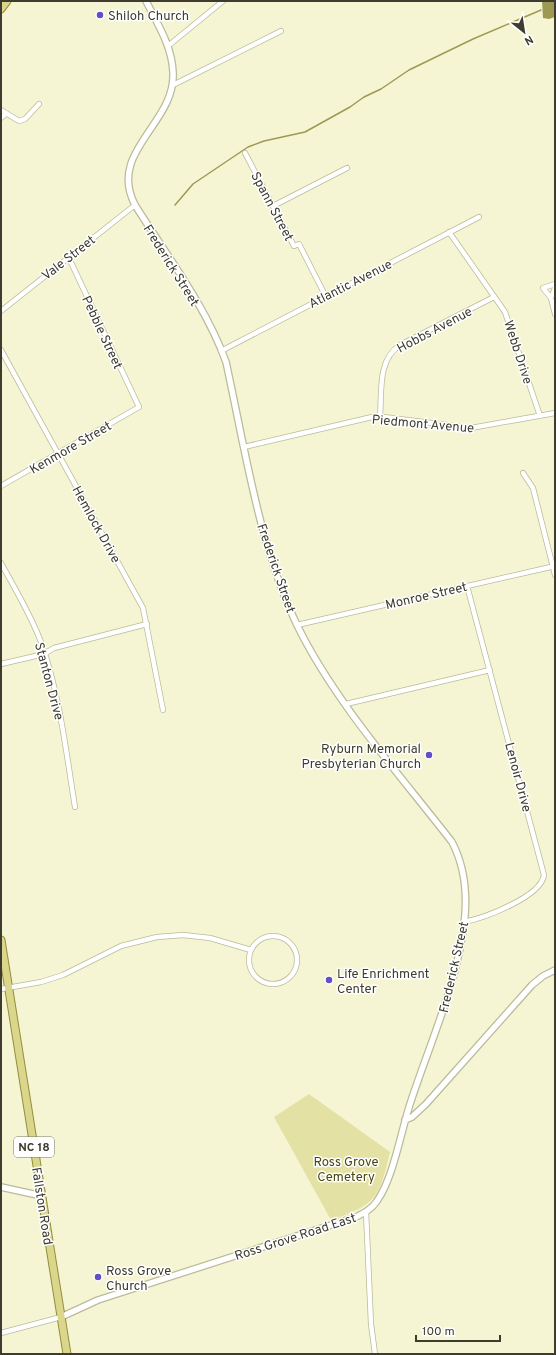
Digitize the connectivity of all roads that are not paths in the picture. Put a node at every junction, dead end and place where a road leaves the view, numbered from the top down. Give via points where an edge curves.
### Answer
1 (7, 1) edge
2 (146, 1) edge
3 (223, 1) edge
4 (1, 9) edge
5 (281, 31) dead end
6 (168, 46) junction
7 (173, 85) junction
8 (39, 104) dead end
9 (1, 110) edge
10 (6, 114) junction
11 (1, 118) edge
12 (245, 153) dead end
13 (347, 168) dead end
14 (135, 205) junction
15 (273, 206) junction
16 (479, 217) dead end
17 (449, 232) junction
18 (68, 256) junction
19 (555, 284) edge
20 (555, 288) edge
21 (325, 295) junction
22 (494, 297) junction
23 (551, 298) junction
24 (1, 310) edge
25 (555, 314) edge
26 (1, 350) edge
27 (221, 351) junction
28 (138, 407) joint
29 (555, 413) edge
30 (540, 416) junction
31 (380, 417) junction
32 (244, 446) junction
33 (58, 454) junction
34 (523, 473) dead end
35 (1, 486) edge
36 (1, 563) edge
37 (554, 566) edge
38 (555, 575) edge
39 (468, 586) junction
40 (148, 624) junction
41 (297, 625) junction
42 (44, 654) junction
43 (1, 664) edge
44 (490, 670) junction
45 (346, 704) junction
46 (163, 710) dead end
47 (75, 807) dead end
48 (464, 922) junction
49 (1, 940) edge
50 (250, 950) junction
51 (555, 970) edge
52 (5, 988) edge
53 (405, 1120) junction
54 (1, 1186) edge
55 (42, 1196) junction
56 (366, 1212) junction
57 (61, 1317) junction
58 (1, 1333) edge
59 (67, 1354) edge
60 (375, 1354) edge

1 - 4 main road
2 - 6 street, Frederick Street
3 - 6 street
5 - 7 street
6 - 7 street, Frederick Street via 174,71
7 - 14 street, Frederick Street via 162,111 129,166 128,186
8 - 10 street via 21,121
9 - 10 street
10 - 11 street
12 - 15 street, Spann Street
13 - 15 street
14 - 18 street, Vale Street
14 - 27 street, Frederick Street via 207,320
15 - 21 street, Spann Street via 294,246 299,244
16 - 17 street, Atlantic Avenue
17 - 21 street, Atlantic Avenue
17 - 22 street, Webb Drive
18 - 24 street, Vale Street
18 - 28 street, Pebble Street
19 - 23 street via 543,288
20 - 23 street
21 - 27 street, Atlantic Avenue
22 - 30 street, Webb Drive via 509,320
22 - 31 street, Hobbs Avenue via 400,345 389,355 384,366
23 - 25 street
26 - 33 street, Hemlock Drive
27 - 32 street, Frederick Street
28 - 33 street, Kenmore Street
29 - 30 street, Piedmont Avenue
30 - 31 street, Piedmont Avenue via 471,428
31 - 32 street, Piedmont Avenue via 360,419
32 - 41 street, Frederick Street via 273,561
33 - 35 street, Kenmore Street
33 - 40 street, Hemlock Drive via 138,597
34 - 37 street via 533,488
36 - 42 street, Stanton Drive via 39,638
37 - 38 street
37 - 39 street, Monroe Street
39 - 41 street, Monroe Street
39 - 44 street, Lenoir Drive
40 - 42 street via 54,648
40 - 46 street, Hemlock Drive
41 - 45 street, Frederick Street via 312,653
42 - 43 street
42 - 47 street, Stanton Drive via 58,699
44 - 45 street
44 - 48 street, Lenoir Drive via 544,875 542,883 534,892 484,918
45 - 48 street, Frederick Street via 458,853 465,877
48 - 53 street, Frederick Street via 448,996
49 - 52 main road, Fallston Road / NC 18
50 - 50 street via 248,958 252,973 264,983 272,984 287,980 296,966 295,951 291,944 281,938 269,936 261,939
50 - 52 street via 210,938 183,935 157,937 121,946 63,975
51 - 53 street via 532,986 426,1104
52 - 55 main road, Fallston Road / NC 18
53 - 56 street, Ross Grove Road East via 384,1189 377,1202
54 - 55 street
55 - 57 main road, Fallston Road / NC 18
56 - 57 street, Ross Grove Road East via 98,1300
56 - 60 street via 371,1324
57 - 58 street
57 - 59 main road, Fallston Road / NC 18

